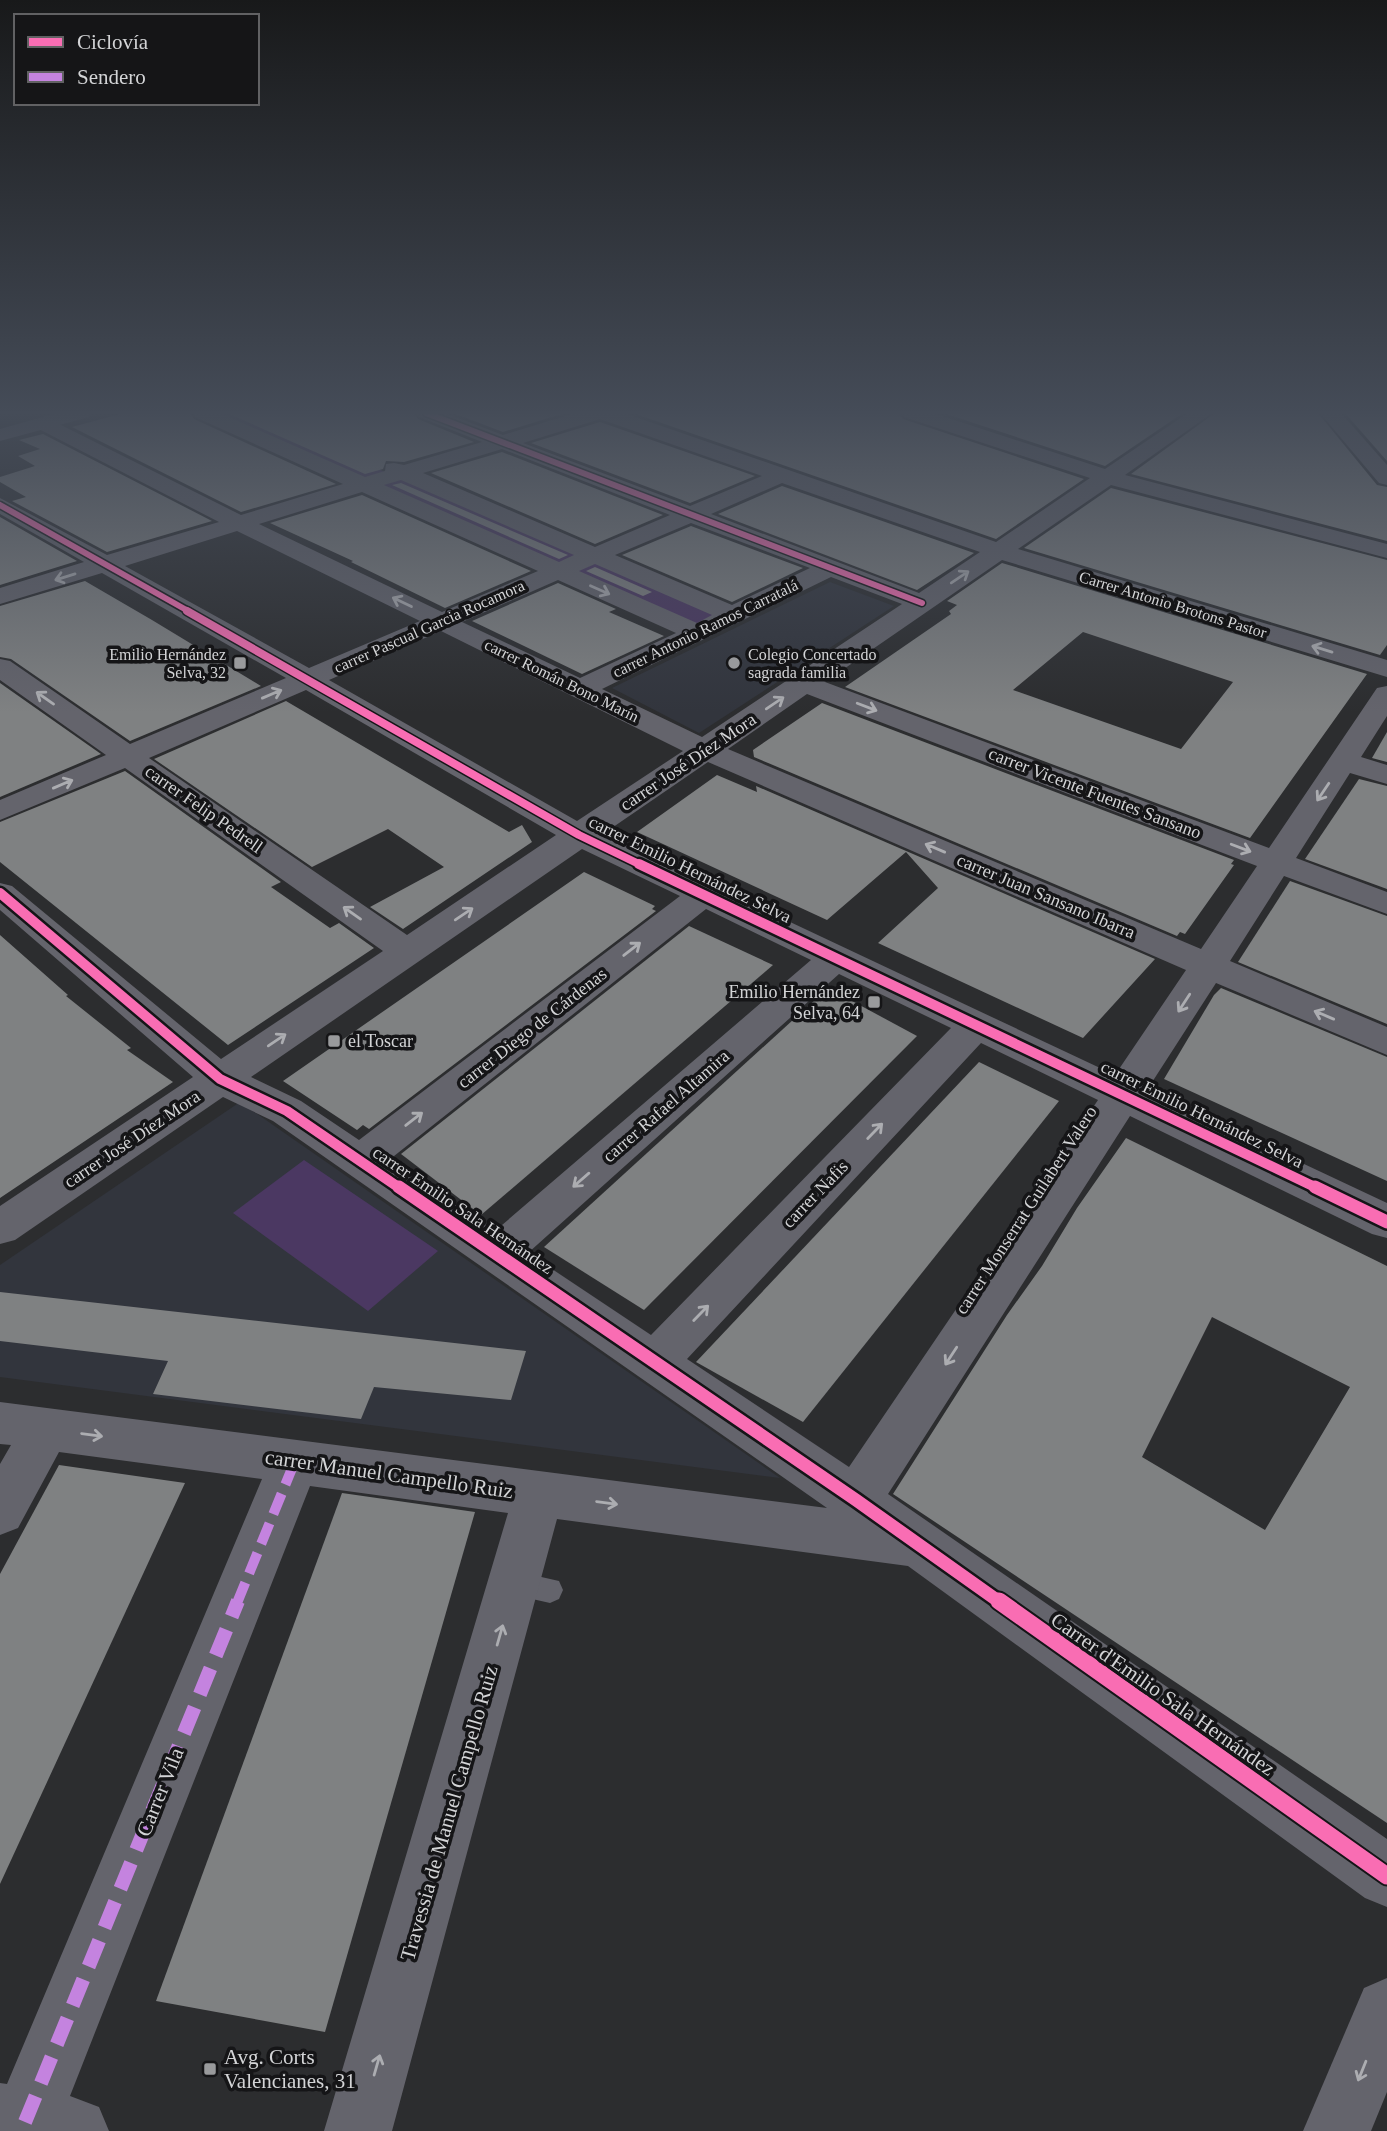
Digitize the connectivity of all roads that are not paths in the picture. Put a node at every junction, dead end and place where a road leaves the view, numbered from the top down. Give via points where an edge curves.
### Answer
1 (13, 512) edge
2 (218, 512) edge
3 (272, 512) edge
4 (425, 512) edge
5 (495, 512) edge
6 (686, 512) edge
7 (694, 512) edge
8 (889, 512) edge
9 (1056, 512) edge
10 (1242, 512) edge
11 (690, 514) junction
12 (239, 523) junction
13 (999, 551) junction
14 (1387, 551) edge
15 (596, 555) junction
16 (105, 564) junction
17 (830, 568) junction
18 (556, 571) junction
19 (0, 596) edge
20 (922, 603) junction
21 (733, 615) junction
22 (442, 621) junction
23 (694, 631) junction
24 (0, 667) edge
25 (1387, 668) edge
26 (308, 678) junction
27 (804, 683) junction
28 (580, 689) junction
29 (1387, 694) edge
30 (705, 750) junction
31 (128, 756) junction
32 (1344, 761) junction
33 (1387, 775) edge
34 (0, 811) edge
35 (579, 835) junction
36 (1277, 862) junction
37 (0, 893) edge
38 (703, 895) junction
39 (1387, 904) edge
40 (408, 952) junction
41 (836, 958) junction
42 (1209, 965) junction
43 (976, 1025) junction
44 (1387, 1042) edge
45 (220, 1079) junction
46 (1123, 1095) junction
47 (360, 1160) junction
48 (1387, 1222) edge
49 (0, 1228) edge
50 (497, 1254) junction
51 (654, 1363) junction
52 (23, 1426) edge
53 (295, 1461) junction
54 (839, 1490) junction
55 (539, 1494) junction
56 (0, 1512) edge
57 (778, 1526) junction
58 (917, 1544) junction
59 (1387, 1876) edge
60 (1387, 2011) edge
61 (33, 2123) edge
62 (358, 2131) edge
63 (1337, 2131) edge

1 - 16 street, carrer Emilio Hernández Selva
2 - 12 street, carrer Román Bono Marín
3 - 12 street
4 - 18 street
5 - 15 street
6 - 11 street
7 - 11 street, carrer Pascual Garcia Rocamora
8 - 13 street, Carrer Antonio Brotons Pastor
9 - 13 street, carrer José Díez Mora
10 - 14 street
11 - 15 street, carrer Pascual Garcia Rocamora
11 - 17 street
12 - 16 street
22 -> 12 street, carrer Román Bono Marín
20 -> 13 street, carrer José Díez Mora
25 -> 13 street, Carrer Antonio Brotons Pastor
15 - 18 street, carrer Pascual Garcia Rocamora
15 - 21 street
16 -> 19 street
16 - 26 street, carrer Emilio Hernández Selva
17 - 20 street
17 - 21 street, carrer Antonio Ramos Carratalá
18 - 22 street, carrer Pascual Garcia Rocamora
18 -> 23 street
20 - 27 street, carrer José Díez Mora
21 - 23 street, carrer Antonio Ramos Carratalá
22 - 26 street, carrer Pascual Garcia Rocamora
22 - 28 street, carrer Román Bono Marín
23 - 28 street, carrer Antonio Ramos Carratalá
31 -> 24 street, carrer Felip Pedrell
31 -> 26 street, carrer Pascual Garcia Rocamora
26 - 35 street, carrer Emilio Hernández Selva
30 -> 27 street, carrer José Díez Mora
27 -> 36 street, carrer Vicente Fuentes Sansano
28 - 30 street, carrer Román Bono Marín
29 - 32 street, carrer Monserrat Guilabert Valero
30 - 35 street, carrer José Díez Mora
42 -> 30 street, carrer Juan Sansano Ibarra
34 -> 31 street, carrer Pascual Garcia Rocamora
40 -> 31 street, carrer Felip Pedrell
32 - 33 street
32 -> 36 street, carrer Monserrat Guilabert Valero
35 - 38 street, carrer Emilio Hernández Selva
40 -> 35 street, carrer José Díez Mora
36 - 39 street, carrer Vicente Fuentes Sansano
36 - 42 street, carrer Monserrat Guilabert Valero
37 - 45 street, carrer Emilio Sala Hernández
38 - 41 street, carrer Emilio Hernández Selva
47 -> 38 street, carrer Diego de Cárdenas
45 -> 40 street, carrer José Díez Mora
41 - 43 street, carrer Emilio Hernández Selva
41 -> 50 street, carrer Rafael Altamira
44 -> 42 street, carrer Juan Sansano Ibarra
42 -> 46 street, carrer Monserrat Guilabert Valero
43 - 46 street, carrer Emilio Hernández Selva
51 -> 43 street, carrer Nafis
45 - 47 street, carrer Emilio Sala Hernández via 287,1111
45 - 49 street, carrer José Díez Mora
46 - 48 street, carrer Emilio Hernández Selva
46 -> 54 street, carrer Monserrat Guilabert Valero
47 - 50 street, carrer Emilio Sala Hernández
50 - 51 street, carrer Emilio Sala Hernández
51 - 54 street, carrer Emilio Sala Hernández
52 -> 53 street, carrer Manuel Campello Ruiz
52 - 56 street
53 - 55 street, carrer Manuel Campello Ruiz
53 - 61 street, Carrer Vila
54 - 57 street via 821,1498 809,1514
54 - 58 street, carrer Emilio Sala Hernández
55 -> 57 street, carrer Manuel Campello Ruiz
62 -> 55 street, Travessia de Manuel Campello Ruiz via 532,1587
57 - 58 street, carrer Manuel Campello Ruiz
58 - 59 street, Carrer d'Emilio Sala Hernández
60 -> 63 street

